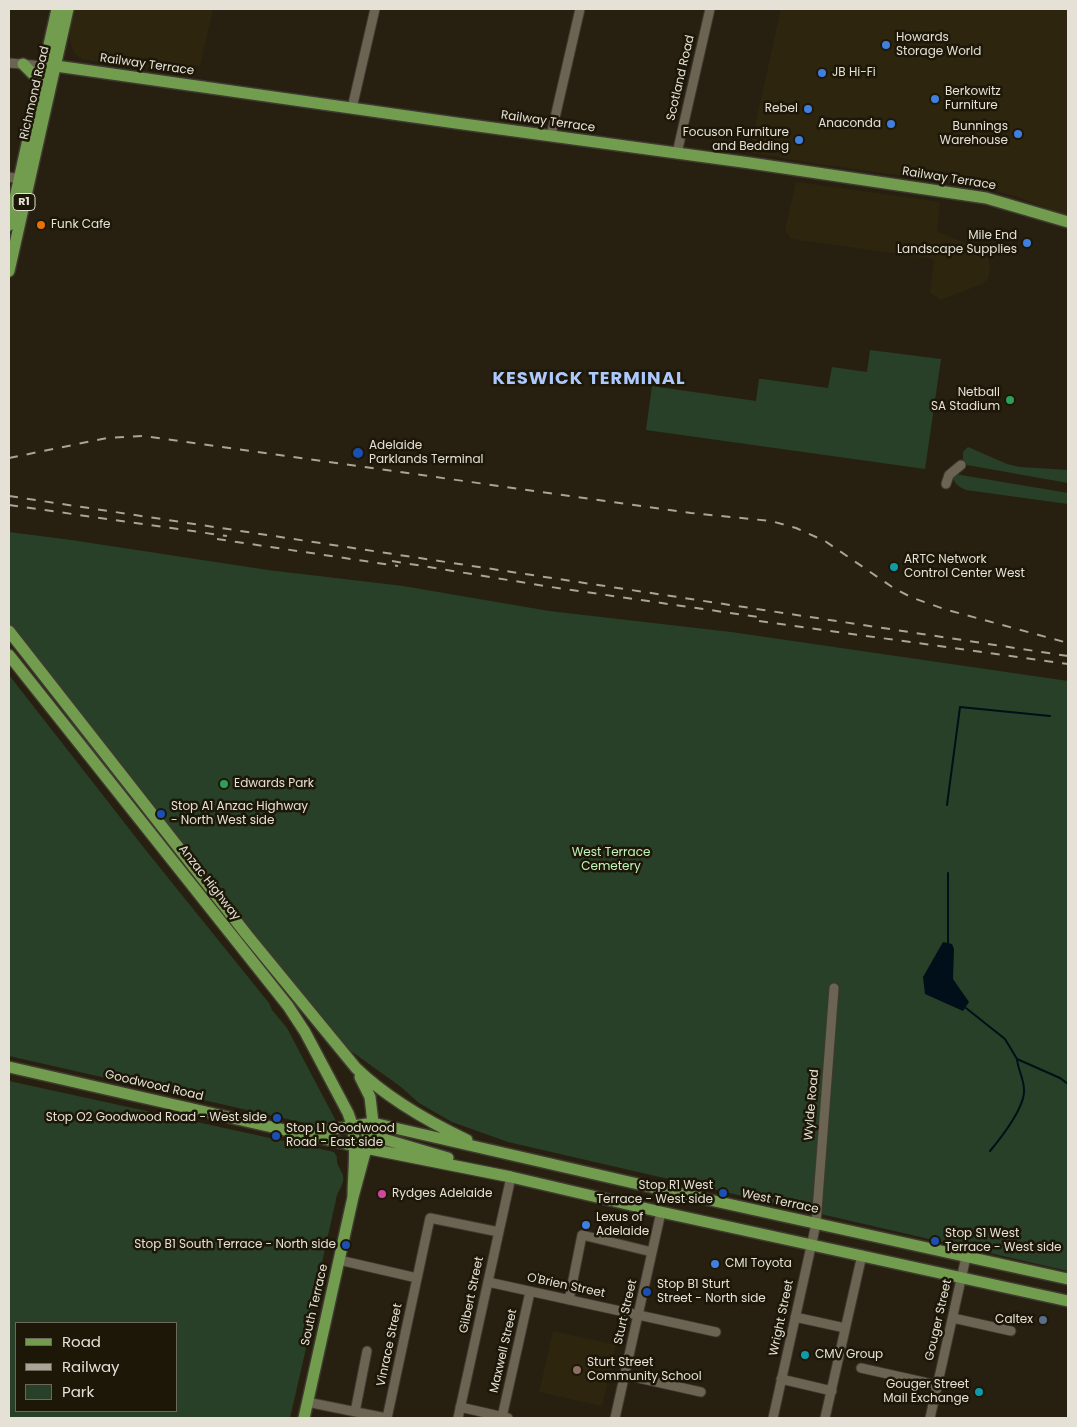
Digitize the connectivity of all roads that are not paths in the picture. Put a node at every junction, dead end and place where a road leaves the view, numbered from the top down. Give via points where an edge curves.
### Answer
1 (57, 9) edge
2 (68, 9) edge
3 (375, 9) edge
4 (580, 9) edge
5 (710, 9) edge
6 (60, 44) junction
7 (9, 63) edge
8 (23, 64) junction
9 (50, 66) junction
10 (74, 69) junction
11 (46, 82) junction
12 (352, 108) junction
13 (551, 136) junction
14 (677, 154) junction
15 (19, 179) edge
16 (1046, 214) junction
17 (1068, 222) edge
18 (9, 225) edge
19 (1068, 230) edge
20 (9, 271) edge
21 (961, 465) dead end
22 (946, 484) dead end
23 (9, 631) edge
24 (9, 655) edge
25 (65, 702) junction
26 (54, 711) junction
27 (834, 988) dead end
28 (9, 1067) edge
29 (356, 1068) junction
30 (373, 1123) junction
31 (353, 1125) junction
32 (294, 1132) junction
33 (370, 1136) junction
34 (334, 1142) junction
35 (355, 1146) junction
36 (367, 1149) junction
37 (486, 1150) junction
38 (353, 1168) junction
39 (511, 1176) junction
40 (666, 1190) junction
41 (353, 1197) junction
42 (661, 1212) junction
43 (816, 1224) junction
44 (499, 1232) junction
45 (811, 1245) junction
46 (652, 1252) junction
47 (862, 1255) junction
48 (966, 1257) junction
49 (339, 1260) junction
50 (962, 1277) junction
51 (417, 1278) junction
52 (1068, 1279) edge
53 (488, 1282) junction
54 (530, 1292) junction
55 (569, 1300) junction
56 (1068, 1301) edge
57 (638, 1314) junction
58 (795, 1317) junction
59 (953, 1318) junction
60 (845, 1328) junction
61 (1011, 1331) dead end
62 (716, 1332) dead end
63 (367, 1351) dead end
64 (861, 1368) dead end
65 (625, 1375) junction
66 (781, 1379) junction
67 (937, 1385) junction
68 (832, 1391) junction
69 (701, 1392) dead end
70 (307, 1402) junction
71 (460, 1407) junction
72 (355, 1412) junction
73 (304, 1418) edge
74 (387, 1418) edge
75 (458, 1418) edge
76 (505, 1418) edge
77 (615, 1418) edge
78 (773, 1418) edge
79 (826, 1418) edge
80 (930, 1418) edge

1 - 9 main road, Richmond Road / R1
2 - 6 main road, Richmond Road / R1
3 - 12 street
4 - 13 street
5 - 14 street, Scotland Road
6 - 9 main road, Richmond Road / R1
6 - 10 main road
7 - 8 street
8 - 9 street
8 - 11 main road
9 - 10 main road, Railway Terrace
9 - 11 main road, Richmond Road / R1
10 - 11 main road
10 - 12 main road, Railway Terrace
11 - 15 main road, Richmond Road / R1
12 - 13 main road, Railway Terrace
13 - 14 main road, Railway Terrace
14 - 16 main road, Railway Terrace via 986,198
15 - 18 main road, Richmond Road / R1
15 - 20 main road, Richmond Road / R1
16 - 17 main road, Railway Terrace
16 - 19 main road, Railway Terrace
21 - 22 street via 949,475
23 - 25 main road, Anzac Highway
24 - 26 main road, Anzac Highway
25 - 26 main road
25 - 29 main road, Anzac Highway
26 - 31 main road, Anzac Highway via 288,1006
27 - 43 street, Wylde Road
28 - 32 main road, Goodwood Road
29 - 30 main road, South Terrace via 370,1097
29 - 37 main road, West Terrace via 372,1084 426,1120
30 - 31 main road, West Terrace
30 - 33 main road, South Terrace
30 - 37 main road, West Terrace
31 - 32 main road, Goodwood Road
31 - 33 main road
31 - 35 main road, Anzac Highway
32 - 34 main road, Goodwood Road
33 - 36 main road, South Terrace
33 - 39 main road
34 - 35 main road, Goodwood Road
34 - 38 main road
35 - 36 main road, Goodwood Road
35 - 38 main road, South Terrace
36 - 39 main road
36 - 41 main road, South Terrace
37 - 40 main road, West Terrace
38 - 41 main road, South Terrace
39 - 42 main road
39 - 44 street, Gilbert Street
40 - 42 main road
40 - 43 main road, West Terrace
41 - 49 main road, South Terrace
42 - 45 main road
42 - 46 street, Sturt Street
43 - 45 street, Wright Street
43 - 48 main road, West Terrace
44 - 51 street, Vinrace Street via 430,1218
44 - 53 street, Gilbert Street
45 - 47 main road
45 - 58 street, Wright Street
46 - 55 street via 582,1236
46 - 57 street, Sturt Street
47 - 50 main road
47 - 60 street
48 - 50 street, Gouger Street
48 - 52 main road, West Terrace
49 - 51 street
49 - 70 main road, South Terrace
50 - 56 main road
50 - 59 street, Gouger Street
51 - 74 street, Vinrace Street
53 - 54 street, O'Brien Street
53 - 71 street, Gilbert Street
54 - 55 street, O'Brien Street
54 - 76 street, Maxwell Street
55 - 57 street, O'Brien Street
57 - 62 street, O'Brien Street
57 - 65 street, Sturt Street
58 - 60 street
58 - 66 street, Wright Street
59 - 61 street
59 - 67 street, Gouger Street
60 - 68 street
63 - 72 street
64 - 67 street
65 - 69 street
65 - 77 street, Sturt Street
66 - 68 street
66 - 78 street, Wright Street
67 - 80 street, Gouger Street
68 - 79 street
70 - 72 street
70 - 73 main road, South Terrace
71 - 75 street, Gilbert Street
71 - 76 street
72 - 74 street

